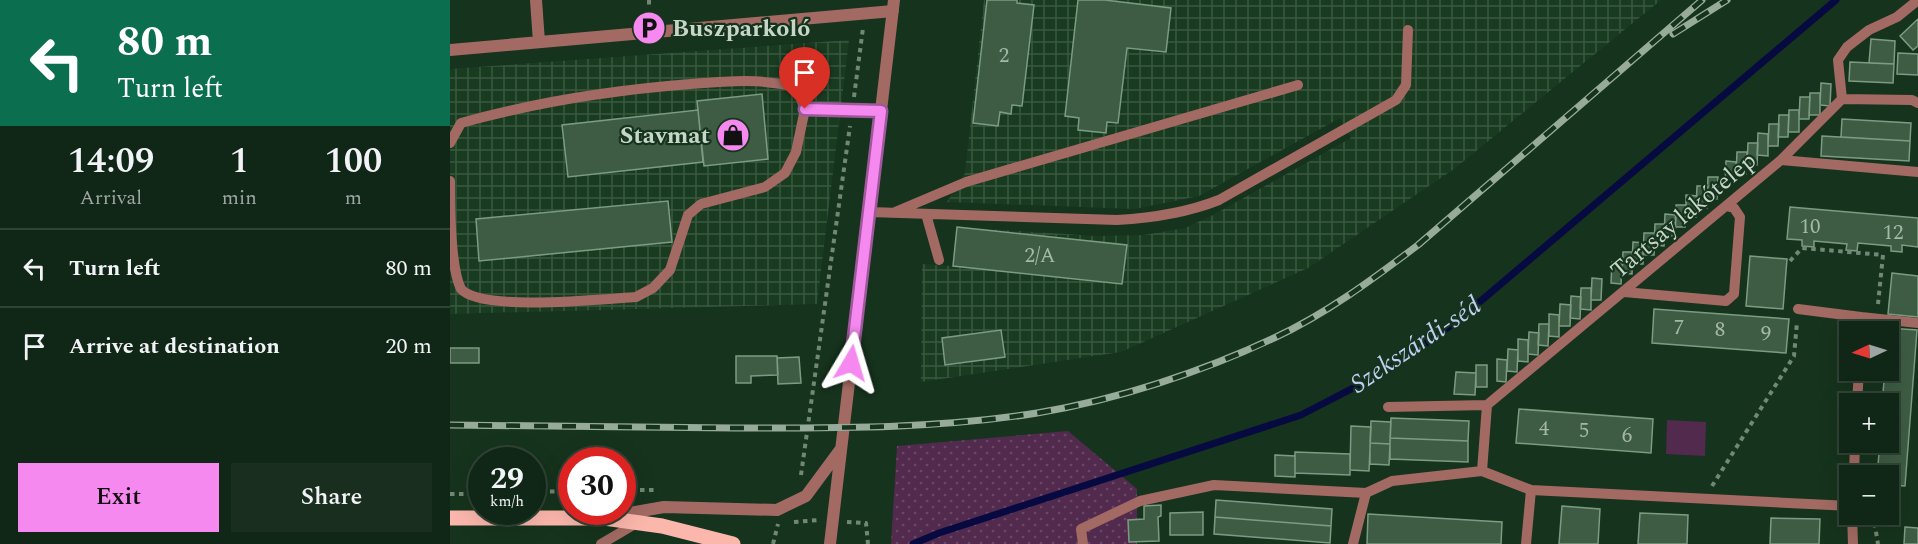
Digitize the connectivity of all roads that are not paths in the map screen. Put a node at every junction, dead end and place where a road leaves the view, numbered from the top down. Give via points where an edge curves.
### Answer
1 (536, 0) edge
2 (1918, 0) edge
3 (894, 5) edge
4 (1408, 30) dead end
5 (539, 42) junction
6 (450, 50) edge
7 (1298, 85) dead end
8 (1842, 99) junction
9 (1918, 103) edge
10 (805, 109) junction
11 (881, 111) junction
12 (450, 143) edge
13 (1781, 160) junction
14 (1918, 172) edge
15 (450, 181) edge
16 (1726, 206) junction
17 (869, 212) junction
18 (893, 213) junction
19 (926, 214) junction
20 (939, 260) dead end
21 (1624, 291) junction
22 (1798, 309) road end
23 (1861, 317) junction
24 (1861, 321) edge
25 (1918, 323) edge
26 (1487, 405) junction
27 (1388, 407) dead end
28 (840, 449) junction
29 (1482, 471) junction
30 (1532, 490) junction
31 (1366, 493) junction
32 (1839, 505) edge
33 (636, 512) edge
34 (450, 518) edge
35 (558, 518) edge
36 (636, 521) edge
37 (640, 521) junction
38 (1852, 525) edge
39 (601, 544) edge
40 (733, 544) edge
41 (830, 544) edge
42 (1083, 544) edge
43 (1353, 544) edge
44 (1526, 544) edge
45 (1853, 544) edge

1 - 5 street
2 - 8 lane via 1847,47 1838,60
3 - 5 street via 864,13
3 - 11 street
4 - 19 lane via 1406,85 1396,100 1204,206 1169,215 1118,220
5 - 6 street
7 - 18 lane via 966,182
8 - 9 lane
8 - 13 lane, Tartsay lakótelep
10 - 11 lane
10 - 12 lane via 796,87 766,80 648,87 587,95 461,123
10 - 15 lane via 795,152 784,174 765,188 701,204 688,215 670,270 653,288 636,297 502,303 478,300 461,289 451,265
11 - 17 street
13 - 14 lane
13 - 16 lane, Tartsay lakótelep
16 - 21 lane, Tartsay lakótelep
16 - 21 lane via 1734,208 1740,217 1734,294 1726,301
17 - 18 lane
17 - 28 street
18 - 19 lane
19 - 20 lane
21 - 26 lane, Tartsay lakótelep
22 - 23 lane
23 - 24 lane
23 - 25 lane
26 - 27 lane
26 - 29 lane
28 - 33 street via 806,496 777,510 664,507
28 - 41 street
29 - 30 lane
29 - 31 lane via 1392,481
30 - 32 lane
30 - 44 lane
31 - 42 lane via 1214,485 1140,501 1081,529
31 - 43 lane
34 - 35 main road
36 - 37 main road
37 - 39 lane
37 - 40 main road
38 - 45 lane

